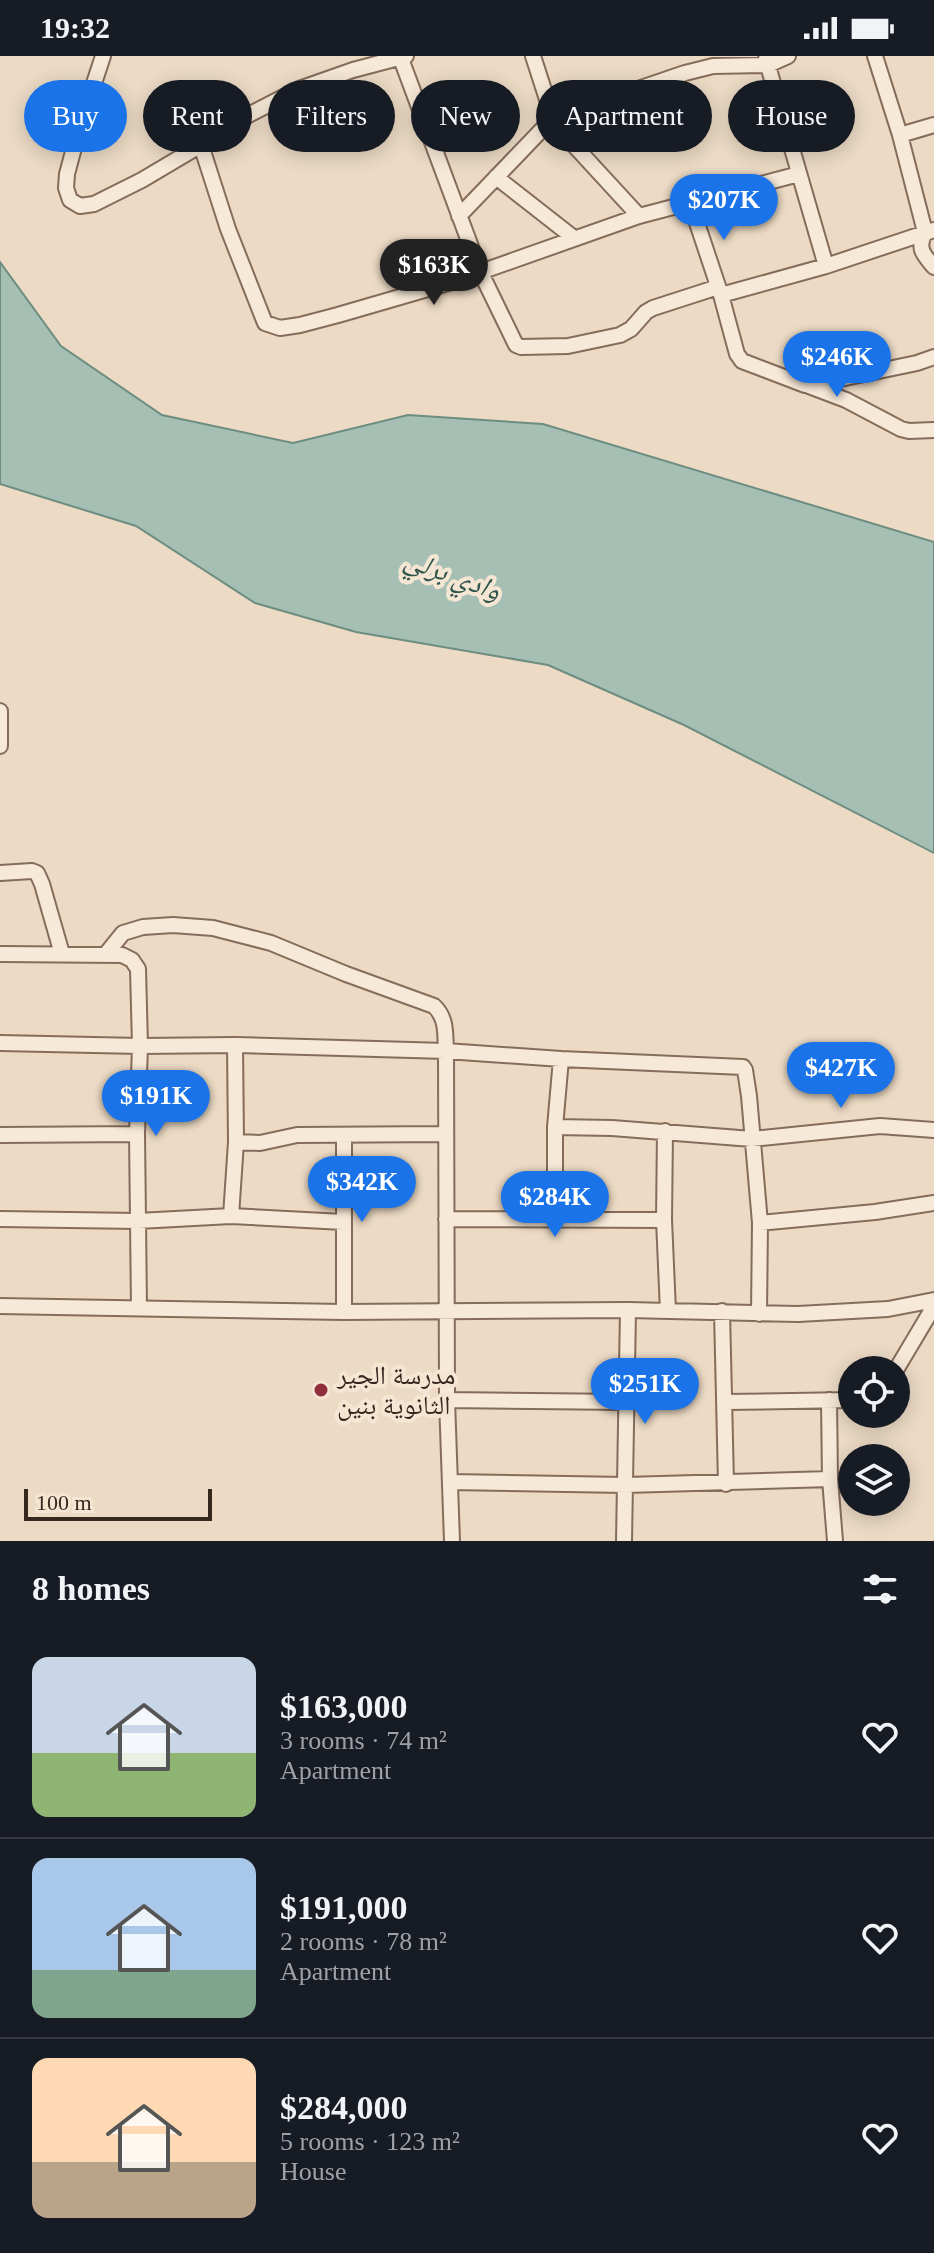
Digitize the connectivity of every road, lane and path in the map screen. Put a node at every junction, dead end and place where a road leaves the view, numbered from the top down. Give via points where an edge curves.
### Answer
1 (103, 56) edge
2 (533, 56) edge
3 (788, 56) edge
4 (875, 56) edge
5 (403, 57) edge
6 (766, 60) edge
7 (541, 80) edge
8 (664, 80) edge
9 (252, 113) edge
10 (934, 125) edge
11 (900, 135) junction
12 (536, 136) edge
13 (189, 152) edge
14 (203, 152) edge
15 (580, 152) edge
16 (799, 174) junction
17 (496, 177) junction
18 (690, 202) junction
19 (459, 216) junction
20 (639, 216) junction
21 (930, 231) edge
22 (574, 238) junction
23 (826, 266) junction
24 (934, 267) edge
25 (480, 271) junction
26 (720, 291) junction
27 (934, 357) edge
28 (805, 385) junction
29 (934, 430) edge
30 (0, 711) edge
31 (0, 746) edge
32 (0, 873) edge
33 (0, 954) edge
34 (62, 954) junction
35 (106, 954) junction
36 (0, 1043) edge
37 (235, 1045) junction
38 (140, 1046) junction
39 (446, 1051) junction
40 (561, 1059) junction
41 (555, 1127) junction
42 (934, 1130) edge
43 (665, 1131) junction
44 (137, 1134) junction
45 (445, 1134) junction
46 (0, 1135) edge
47 (344, 1135) junction
48 (752, 1139) junction
49 (236, 1142) junction
50 (934, 1203) edge
51 (231, 1216) junction
52 (0, 1219) edge
53 (446, 1219) junction
54 (555, 1220) junction
55 (664, 1220) junction
56 (138, 1221) junction
57 (343, 1222) junction
58 (760, 1223) junction
59 (934, 1303) edge
60 (0, 1306) edge
61 (139, 1308) junction
62 (628, 1310) junction
63 (668, 1311) junction
64 (722, 1311) junction
65 (344, 1312) junction
66 (447, 1312) junction
67 (759, 1314) junction
68 (904, 1356) edge
69 (447, 1400) junction
70 (829, 1400) junction
71 (838, 1400) edge
72 (626, 1402) junction
73 (725, 1402) junction
74 (830, 1479) junction
75 (450, 1482) junction
76 (726, 1484) junction
77 (626, 1485) junction
78 (452, 1541) edge
79 (624, 1541) edge
80 (835, 1541) edge

1 - 13 street via 67,174 70,200 80,206 94,204
2 - 7 street
3 - 6 street
4 - 11 street
5 - 9 street via 299,89
5 - 19 street
6 - 8 street via 713,66
6 - 16 street
10 - 11 street
11 - 21 street
12 - 17 street
14 - 25 street via 265,323 280,328 300,325
15 - 20 street
16 - 18 street
16 - 23 street
17 - 19 street
17 - 22 street
18 - 20 street
18 - 26 street
19 - 25 street
20 - 22 street
21 - 23 street
21 - 24 street via 920,244
22 - 25 street
23 - 26 street
25 - 26 street via 521,347 568,346 620,335 653,308
26 - 28 street via 742,361
27 - 28 street
28 - 29 street via 901,429
30 - 31 street
32 - 34 street via 37,873
33 - 34 street
34 - 35 street
35 - 38 street via 122,955 138,969
35 - 39 street via 123,933 143,927 213,928 271,943 434,1006 445,1024
36 - 38 street
37 - 38 street
37 - 39 street
37 - 49 street
38 - 44 street
39 - 40 street
39 - 45 street
40 - 41 street
40 - 48 street via 743,1067
41 - 43 street
41 - 54 street
42 - 48 street via 880,1126
43 - 48 street
43 - 55 street
44 - 46 street
44 - 56 street
45 - 47 street
45 - 53 street
47 - 49 street
47 - 57 street
48 - 58 street
49 - 51 street
50 - 58 street
51 - 56 street
51 - 57 street
52 - 56 street
53 - 54 street
53 - 66 street
54 - 55 street
55 - 63 street
56 - 61 street
57 - 65 street
58 - 67 street
59 - 67 street
59 - 68 street
60 - 61 street
61 - 65 street
62 - 63 street
62 - 66 street
62 - 72 street
63 - 64 street
64 - 67 street
64 - 73 street
65 - 66 street
66 - 69 street
69 - 72 street
69 - 75 street
70 - 71 street
70 - 73 street
70 - 74 street
72 - 77 street
73 - 76 street
74 - 76 street
74 - 80 street
75 - 77 street
75 - 78 street
76 - 77 street
77 - 79 street

